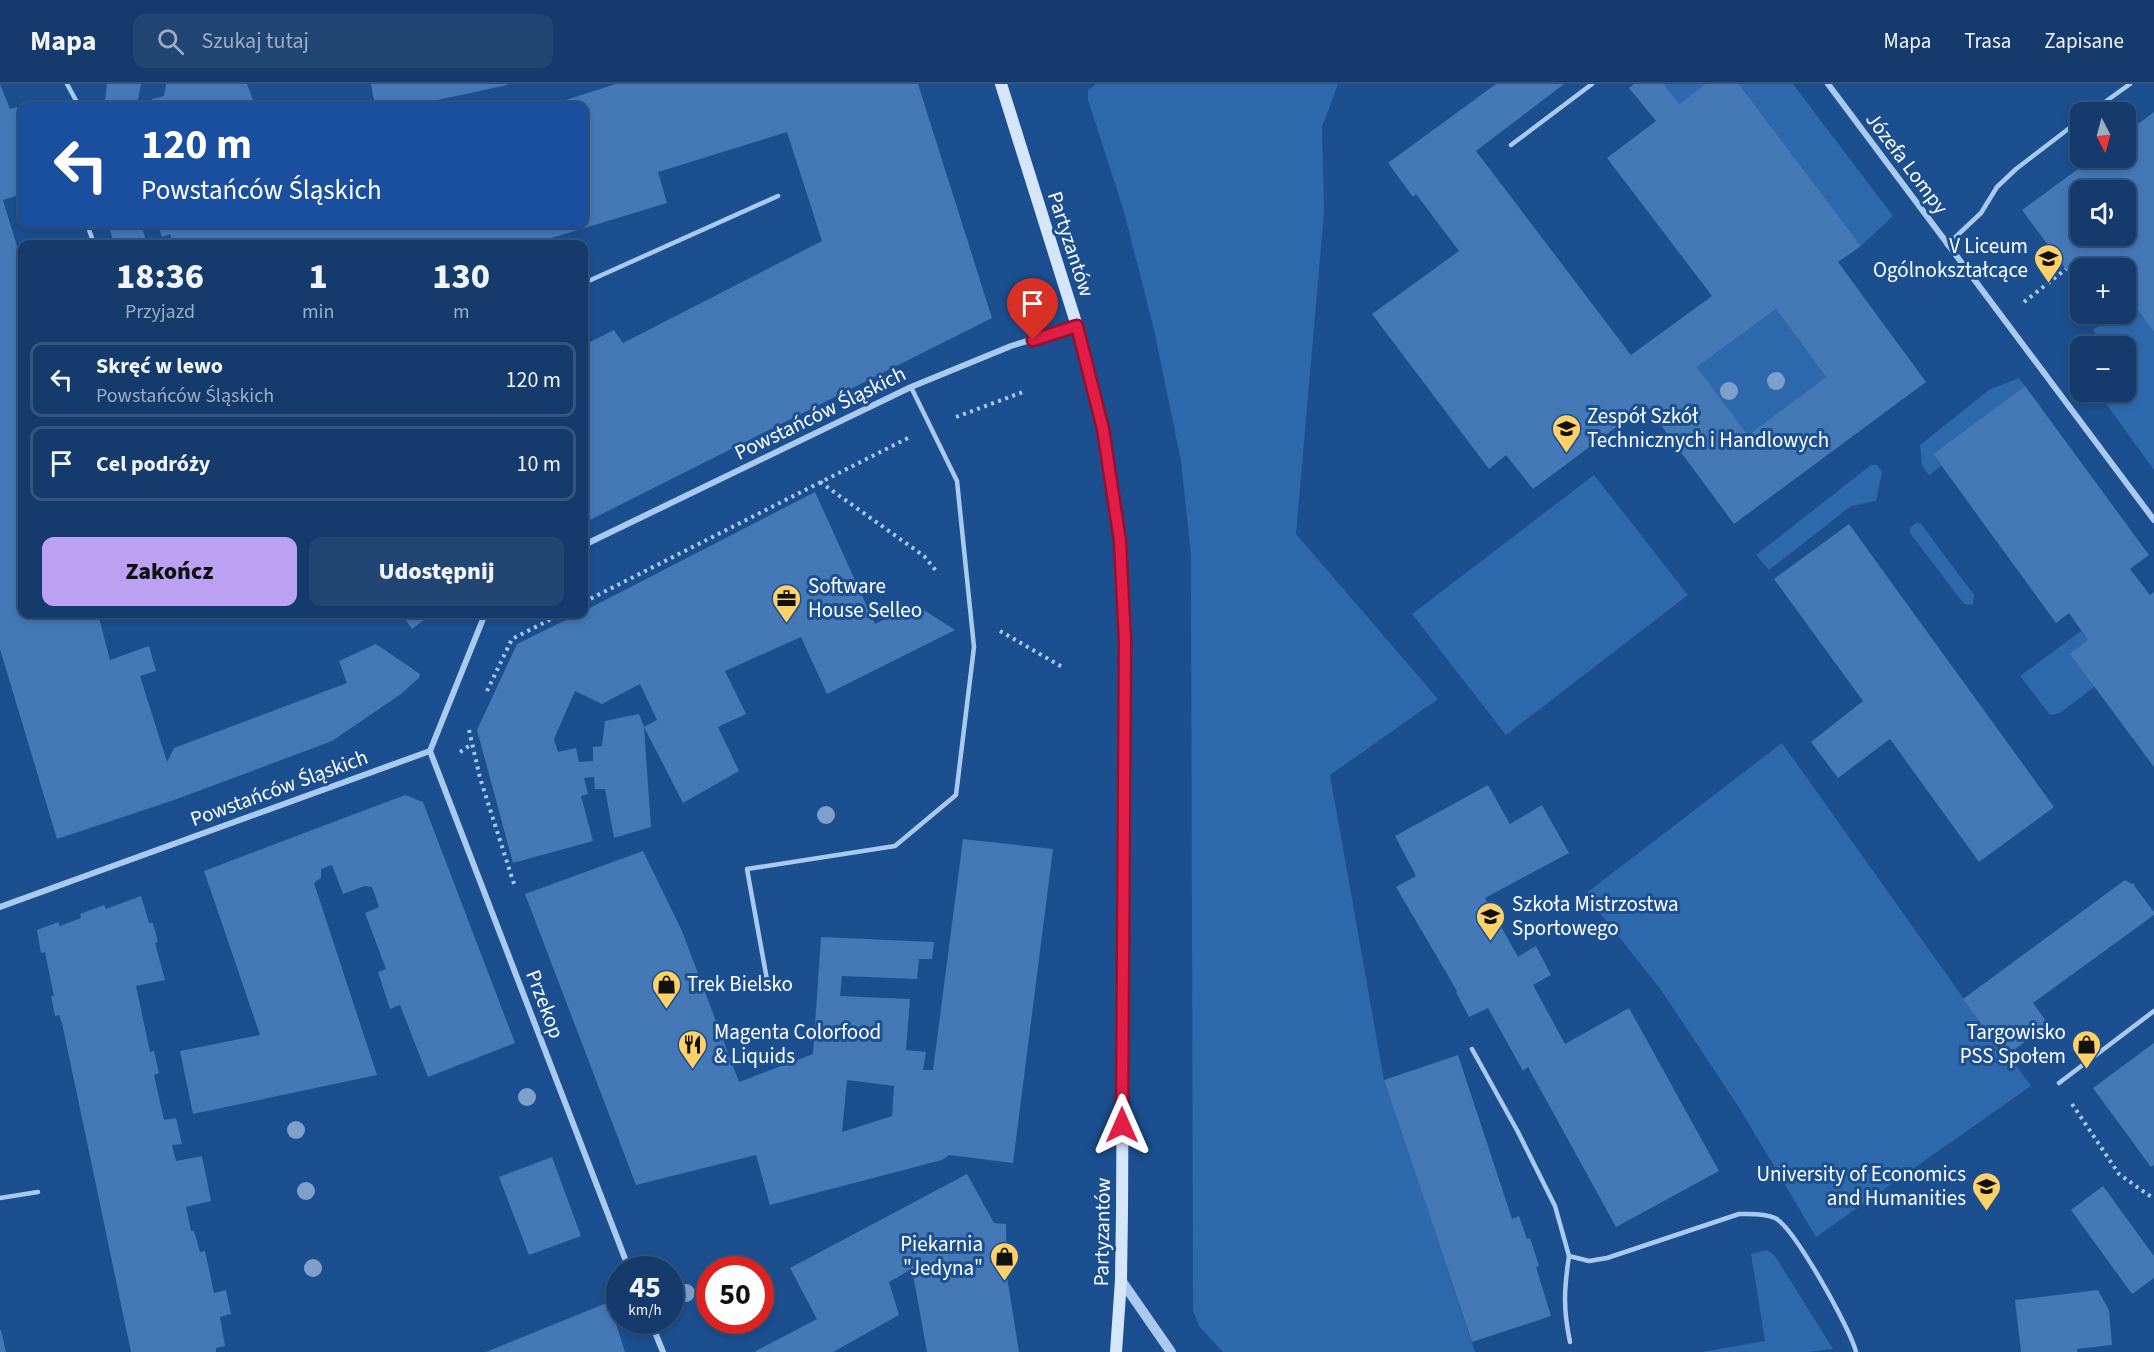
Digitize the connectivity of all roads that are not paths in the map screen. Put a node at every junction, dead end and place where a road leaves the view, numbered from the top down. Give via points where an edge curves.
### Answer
1 (67, 84) edge
2 (1001, 84) edge
3 (1592, 84) edge
4 (1828, 84) edge
5 (2130, 84) edge
6 (77, 102) edge
7 (2105, 102) edge
8 (2070, 128) edge
9 (1512, 145) dead end
10 (778, 196) dead end
11 (1947, 245) junction
12 (588, 281) edge
13 (1077, 326) junction
14 (910, 387) junction
15 (2154, 520) edge
16 (588, 543) edge
17 (483, 618) edge
18 (430, 751) junction
19 (0, 907) edge
20 (769, 991) dead end
21 (2154, 1011) edge
22 (1472, 1049) dead end
23 (2059, 1083) dead end
24 (38, 1192) dead end
25 (0, 1198) edge
26 (624, 1256) edge
27 (1569, 1256) junction
28 (1121, 1281) junction
29 (656, 1334) edge
30 (1570, 1342) dead end
31 (663, 1352) edge
32 (1116, 1352) edge
33 (1171, 1352) edge
34 (1856, 1352) edge

1 - 6 lane
2 - 13 main road, Partyzantów
3 - 9 lane
4 - 11 street, Józefa Lompy
5 - 7 lane
8 - 11 lane via 2016,169 1997,188 1981,213
10 - 12 lane
11 - 15 street, Józefa Lompy
13 - 14 street, Powstańców Śląskich via 1011,346
13 - 28 main road, Partyzantów via 1103,429 1120,541 1125,653
14 - 16 street, Powstańców Śląskich
14 - 20 lane via 957,481 974,647 956,795 894,846 747,869
17 - 18 street
18 - 19 street, Powstańców Śląskich
18 - 26 street, Przekop
21 - 23 lane
22 - 27 lane via 1555,1206
24 - 25 lane
27 - 30 lane via 1564,1314
27 - 34 lane via 1589,1261 1607,1258 1739,1214 1776,1219 1792,1235 1845,1323
28 - 32 main road, Partyzantów
28 - 33 street
29 - 31 street

